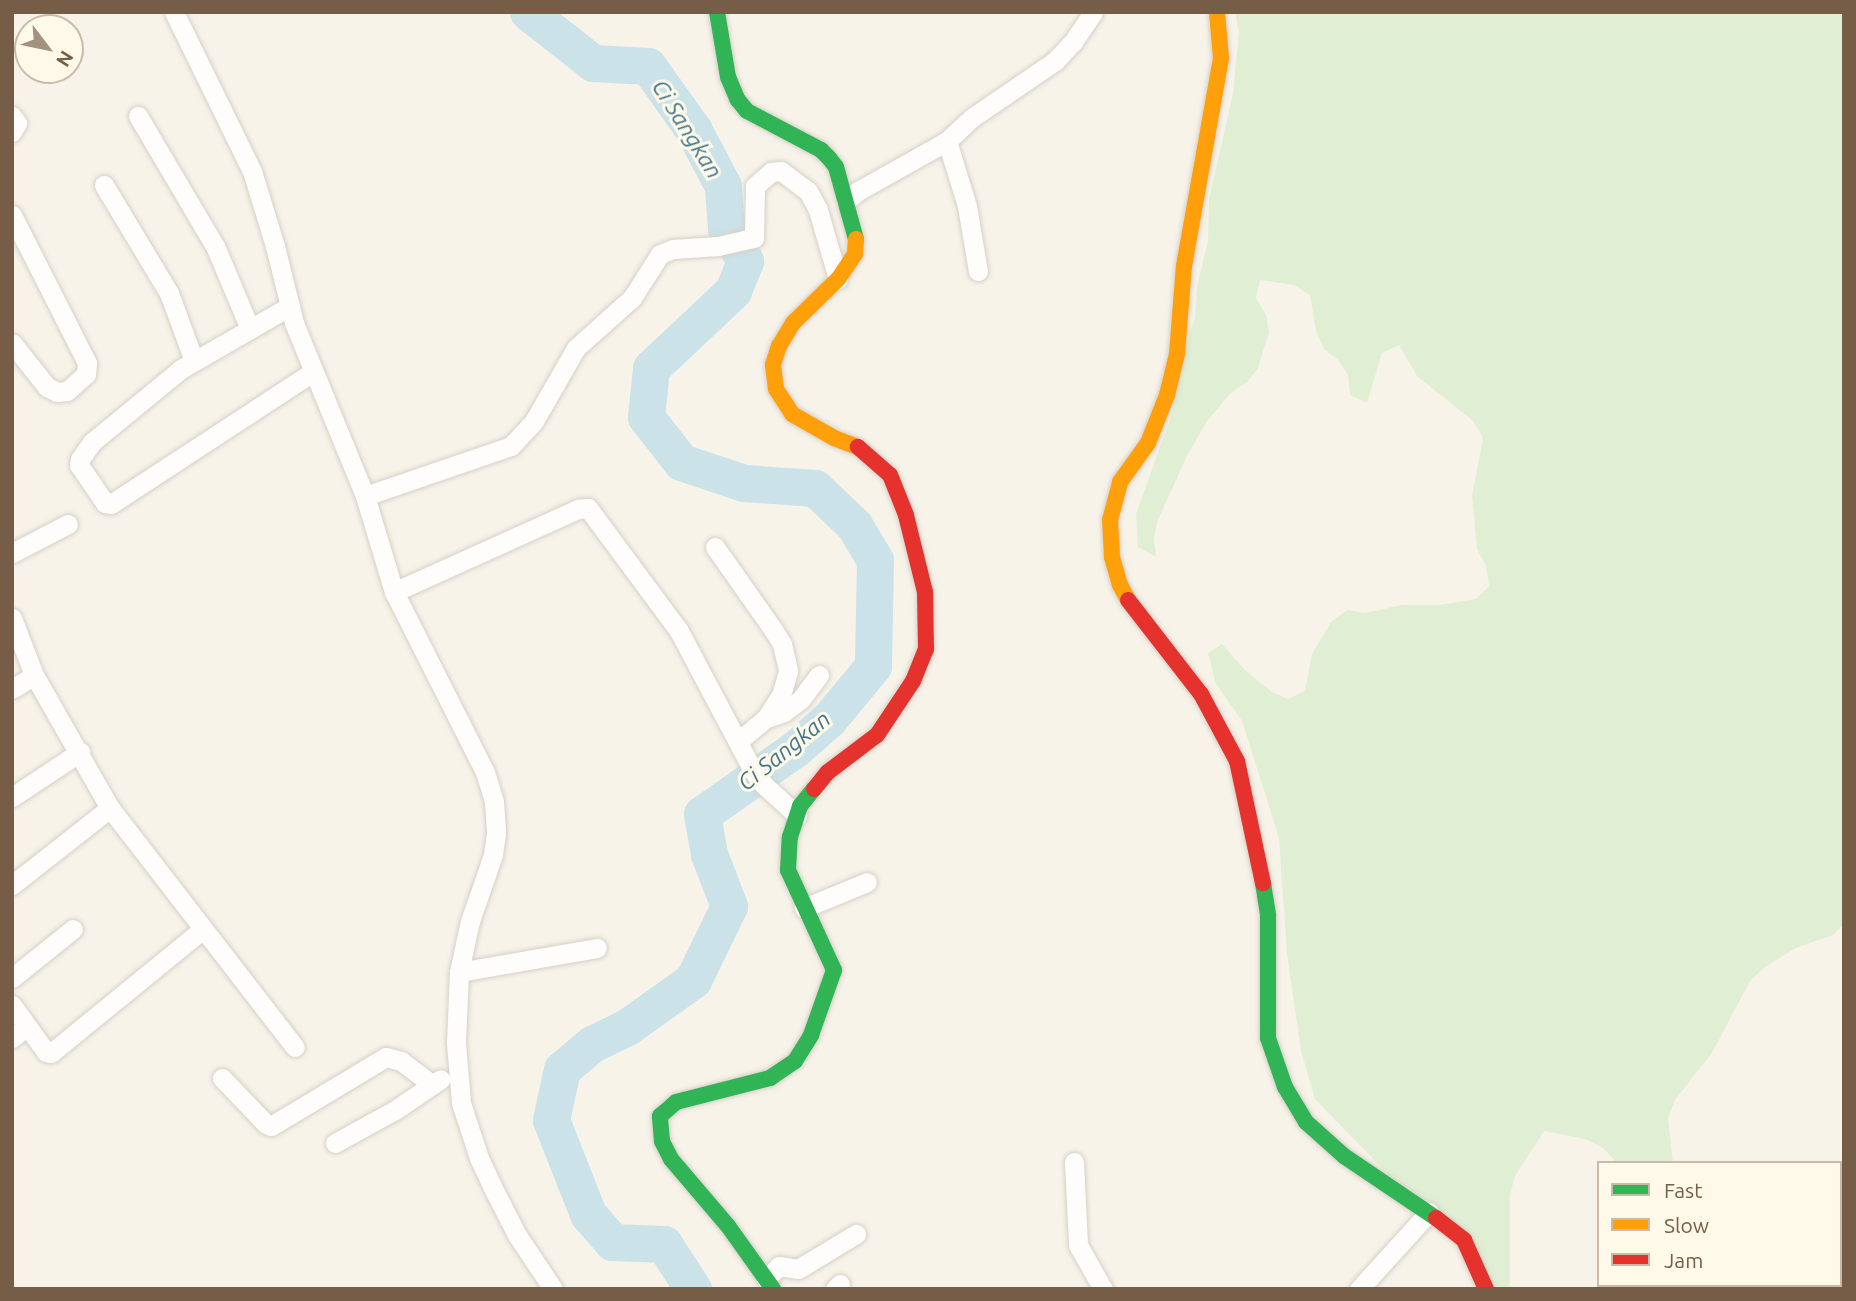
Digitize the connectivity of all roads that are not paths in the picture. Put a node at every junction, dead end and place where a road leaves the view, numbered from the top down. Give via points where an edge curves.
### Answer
1 (174, 12) edge
2 (717, 12) edge
3 (1093, 12) edge
4 (1217, 12) edge
5 (12, 116) edge
6 (138, 116) dead end
7 (12, 132) edge
8 (947, 141) junction
9 (104, 185) dead end
10 (852, 196) junction
11 (12, 215) edge
12 (978, 271) dead end
13 (838, 279) junction
14 (290, 306) junction
15 (250, 329) junction
16 (12, 343) edge
17 (194, 361) junction
18 (313, 372) junction
19 (365, 496) junction
20 (68, 524) dead end
21 (715, 547) dead end
22 (12, 553) edge
23 (394, 592) junction
24 (12, 618) edge
25 (34, 675) junction
26 (819, 675) dead end
27 (12, 689) edge
28 (766, 718) junction
29 (739, 741) junction
30 (80, 752) junction
31 (12, 797) edge
32 (110, 808) junction
33 (797, 815) junction
34 (867, 882) dead end
35 (12, 885) edge
36 (816, 903) junction
37 (73, 929) dead end
38 (203, 929) junction
39 (597, 948) dead end
40 (459, 972) junction
41 (12, 978) edge
42 (12, 1005) edge
43 (20, 1032) edge
44 (295, 1047) dead end
45 (457, 1073) junction
46 (222, 1078) dead end
47 (432, 1084) junction
48 (334, 1143) dead end
49 (1074, 1162) dead end
50 (1429, 1212) junction
51 (856, 1234) dead end
52 (772, 1276) edge
53 (553, 1289) edge
54 (1103, 1289) edge
55 (1359, 1289) edge
56 (1486, 1289) edge

1 - 14 street via 252,171
2 - 10 street via 728,77 742,107 821,150
3 - 8 street via 1055,61 973,117
4 - 50 street via 1221,58 1184,266 1177,354 1148,443 1120,482 1114,499 1112,557 1131,604 1201,694 1237,761 1268,916 1269,1038 1286,1087 1319,1135 1359,1168
5 - 7 street via 17,123
6 - 15 street via 215,246
8 - 10 street
8 - 12 street via 967,206
9 - 17 street via 170,293
10 - 13 street via 858,248
11 - 16 street via 88,363 86,374 67,391 57,392 47,387
13 - 19 street via 808,191 781,171 762,176 755,186 755,234 750,240 660,254 632,298 576,348 534,421 511,446
13 - 33 street via 793,323 779,345 773,365 776,389 792,414 863,449 890,475 906,515 925,592 926,649 897,709 877,735 828,772
14 - 15 street
14 - 18 street
15 - 17 street
17 - 18 street via 92,442 79,459 105,503 111,504
18 - 19 street
19 - 23 street
20 - 22 street
21 - 28 street via 782,644 788,671 781,695
23 - 29 street via 584,507 678,632
23 - 40 street via 470,738 494,802 493,855 470,921
24 - 25 street
25 - 27 street
25 - 30 street
26 - 28 street via 801,699
28 - 29 street
29 - 33 street via 759,778
30 - 31 street
30 - 32 street
32 - 35 street
32 - 38 street
33 - 36 street via 788,870
34 - 36 street
36 - 52 street via 834,970 811,1035 795,1061 771,1078 676,1102 660,1116 662,1141 671,1159
37 - 41 street
38 - 43 street via 54,1052 46,1052
38 - 44 street
39 - 40 street
40 - 45 street
42 - 43 street
45 - 47 street
45 - 53 street via 461,1103 479,1158 517,1235
46 - 47 street via 271,1126 386,1057
47 - 48 street
49 - 54 street via 1079,1245
50 - 55 street
50 - 56 street via 1464,1240
51 - 52 street via 796,1270

